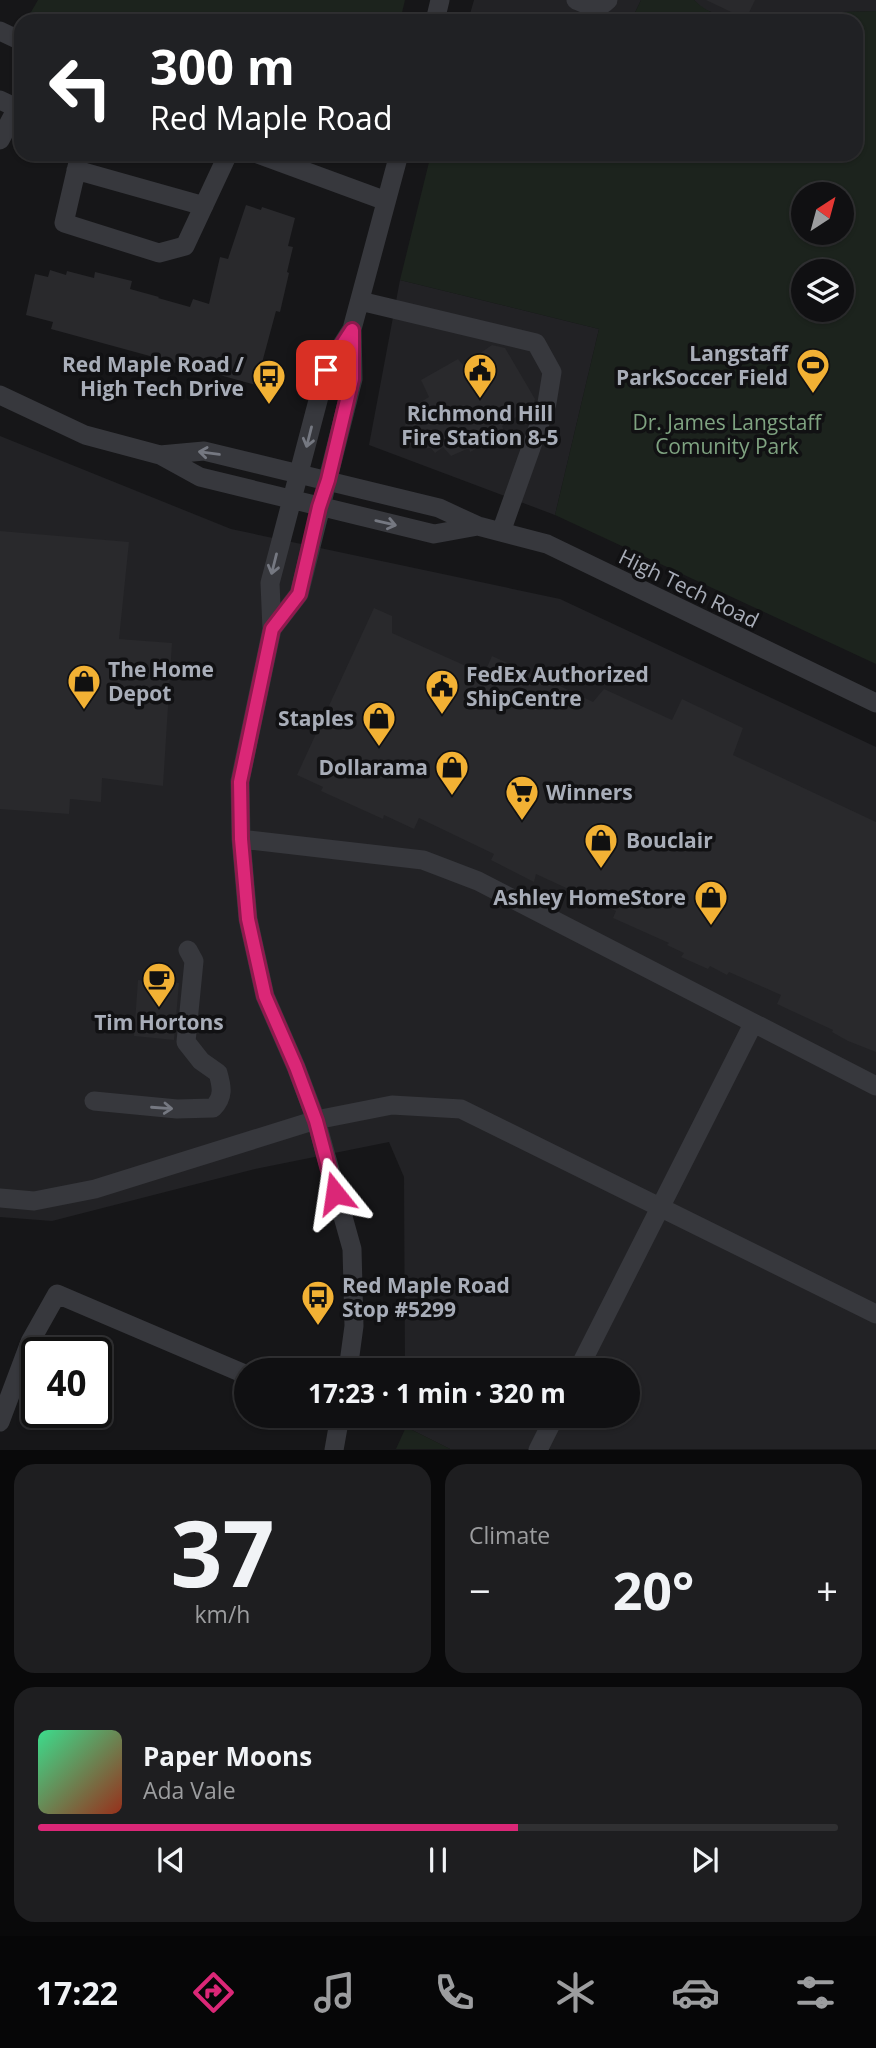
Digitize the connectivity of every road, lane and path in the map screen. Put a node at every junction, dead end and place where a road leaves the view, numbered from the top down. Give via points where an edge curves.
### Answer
1 (576, 0) edge
2 (608, 0) edge
3 (14, 114) edge
4 (0, 140) edge
5 (225, 161) edge
6 (277, 161) edge
7 (397, 161) edge
8 (78, 162) edge
9 (386, 201) junction
10 (204, 206) junction
11 (360, 300) junction
12 (352, 330) junction
13 (0, 395) edge
14 (160, 455) junction
15 (299, 474) junction
16 (328, 480) junction
17 (290, 500) junction
18 (319, 507) junction
19 (478, 526) junction
20 (502, 532) junction
21 (272, 629) junction
22 (876, 703) edge
23 (241, 839) junction
24 (188, 950) dead end
25 (753, 1024) junction
26 (876, 1086) edge
27 (94, 1101) dead end
28 (316, 1121) junction
29 (0, 1198) edge
30 (660, 1208) junction
31 (876, 1314) edge
32 (350, 1358) edge
33 (584, 1358) edge
34 (234, 1369) edge
35 (0, 1422) edge
36 (338, 1428) edge
37 (549, 1428) edge
38 (334, 1450) edge
39 (538, 1450) edge

1 - 2 street via 591,8
3 - 4 street
5 - 10 street
6 - 9 street
7 - 9 street
8 - 10 street
8 - 10 street via 64,223 159,253 185,246
9 - 11 street
11 - 12 street
11 - 20 street via 536,343 552,372 547,403
12 -> 15 street via 326,370
12 - 16 street via 352,379
13 - 14 street, High Tech Road via 85,435
15 -> 14 street, High Tech Road via 204,451
14 - 17 street, High Tech Road via 200,477
15 - 16 street, High Tech Road
15 - 17 street
16 - 18 street
16 - 19 street, High Tech Road via 439,508
17 - 18 street, High Tech Road
17 -> 21 street via 270,583
18 -> 19 street, High Tech Road via 434,534
18 - 21 street via 299,594
19 - 20 street, High Tech Road
20 - 22 street, High Tech Road via 547,544
21 - 23 street via 240,782
23 - 25 street via 423,860 478,880
23 - 28 street via 248,919 265,996
27 -> 24 street via 177,1110 213,1108 218,1103 222,1094 218,1073 201,1061 187,1042 194,961
25 - 26 street
25 - 30 street
28 - 29 street via 94,1189 34,1201
28 - 30 street via 392,1105 461,1109
28 - 32 street via 352,1249 354,1326
30 - 31 street
30 - 33 street
34 - 35 street via 57,1294 30,1342
36 - 38 street
37 - 39 street

